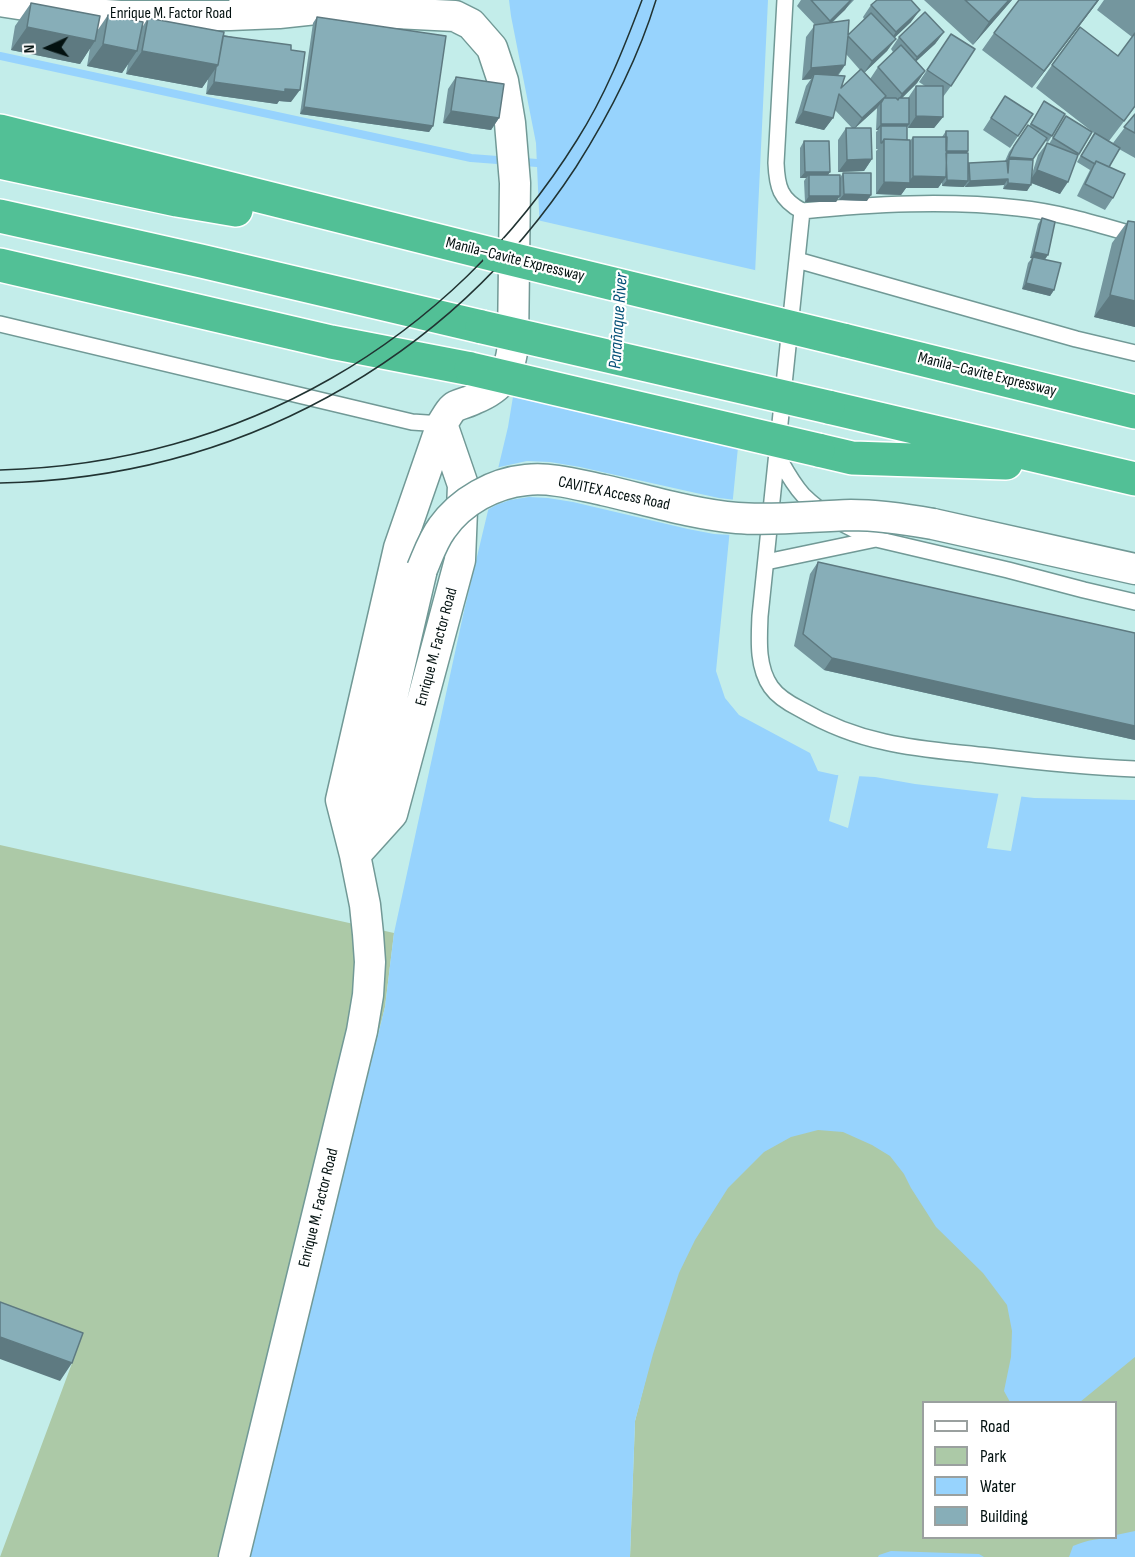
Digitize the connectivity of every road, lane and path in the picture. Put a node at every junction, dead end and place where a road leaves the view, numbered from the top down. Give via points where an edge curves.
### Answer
1 (785, 0) edge
2 (0, 1) edge
3 (280, 6) edge
4 (388, 6) edge
5 (231, 8) edge
6 (473, 12) edge
7 (0, 131) edge
8 (0, 162) edge
9 (802, 211) junction
10 (0, 216) edge
11 (1135, 235) edge
12 (499, 256) junction
13 (797, 260) junction
14 (0, 265) edge
15 (0, 324) edge
16 (1135, 353) edge
17 (1135, 412) edge
18 (442, 424) junction
19 (777, 455) junction
20 (1082, 466) junction
21 (1135, 479) edge
22 (876, 539) junction
23 (766, 562) junction
24 (1135, 569) edge
25 (1135, 602) edge
26 (1135, 769) edge
27 (355, 855) junction
28 (234, 1557) edge

1 - 9 lane via 777,181 782,195
2 - 5 street, Enrique M. Factor Road via 120,15
3 - 4 street, Enrique M. Factor Road
3 - 5 street, Enrique M. Factor Road
4 - 6 street, Enrique M. Factor Road via 455,16
6 - 18 street, Enrique M. Factor Road via 492,48 510,123 515,183 513,346 510,366 494,389 454,407
7 - 12 highway, Manila–Cavite Expressway
8 - 12 highway via 177,200
9 - 11 lane via 968,204 1020,208
9 - 13 lane
10 - 20 highway, bridge
12 - 17 highway, Manila–Cavite Expressway, bridge
13 - 16 lane
13 - 19 lane
14 - 20 highway, bridge via 852,458
15 - 18 lane via 412,422
18 - 27 street, Enrique M. Factor Road via 399,548 341,800
18 - 27 street, Enrique M. Factor Road via 462,485 460,560 392,814
19 - 22 lane via 811,502
19 - 23 lane
20 - 21 highway
22 - 23 lane
22 - 25 lane
23 - 26 lane via 759,635 762,668 771,688 786,701 847,731 884,742
24 - 27 street, CAVITEX Access Road, bridge via 893,517 717,516 549,480 528,479 488,489 441,528 422,569
27 - 28 street, Enrique M. Factor Road via 370,962 362,1030

